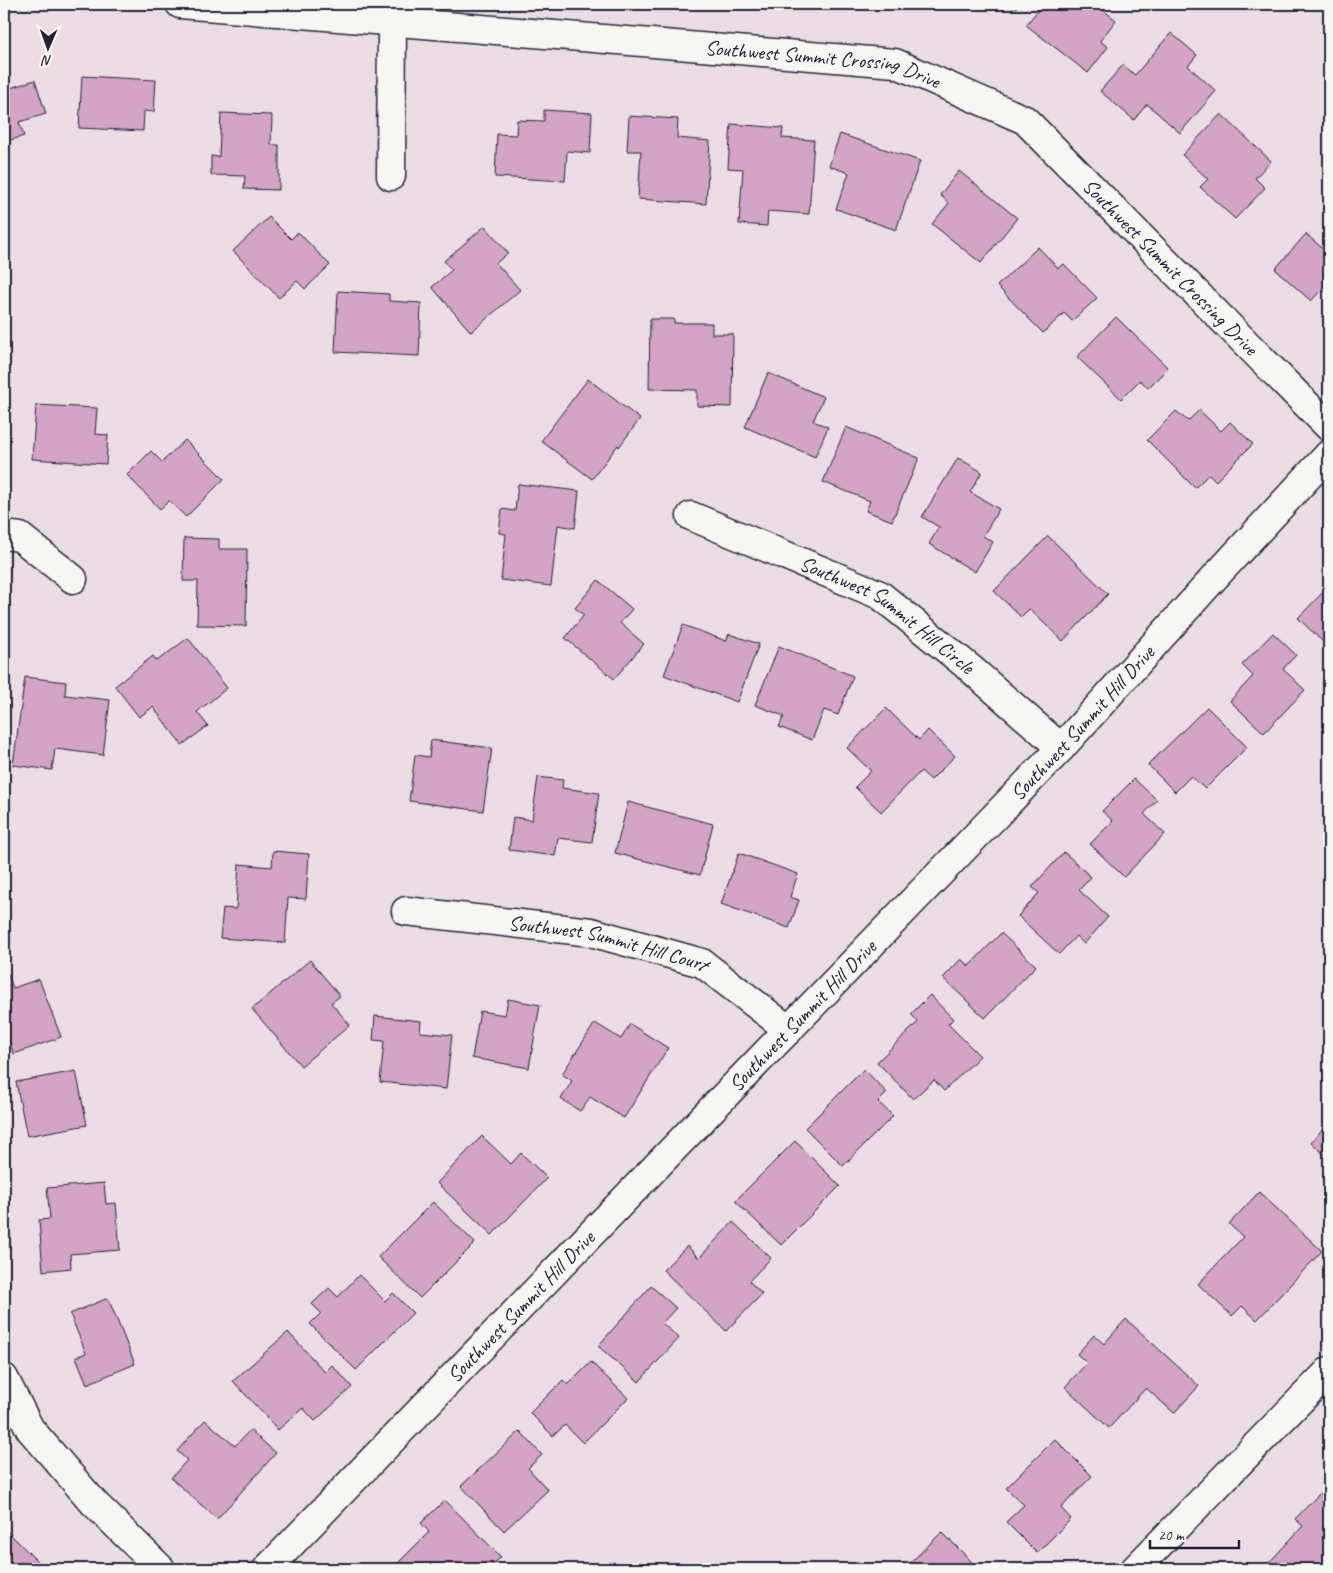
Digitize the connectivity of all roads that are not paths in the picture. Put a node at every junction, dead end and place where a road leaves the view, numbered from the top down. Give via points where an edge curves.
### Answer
1 (180, 4) edge
2 (392, 21) junction
3 (391, 176) dead end
4 (1329, 427) edge
5 (1329, 454) edge
6 (691, 516) dead end
7 (4, 535) edge
8 (73, 579) dead end
9 (1061, 748) junction
10 (406, 911) dead end
11 (788, 1030) junction
12 (1329, 1371) edge
13 (4, 1378) edge
14 (161, 1569) edge
15 (267, 1569) edge
16 (1135, 1569) edge

1 - 2 street, Southwest Summit Crossing Drive
2 - 3 street
2 - 4 street, Southwest Summit Crossing Drive via 895,63 1025,120
5 - 9 street, Southwest Summit Hill Drive
6 - 9 street, Southwest Summit Hill Circle via 880,595
7 - 8 street via 20,537
9 - 11 street, Southwest Summit Hill Drive
10 - 11 street, Southwest Summit Hill Court via 591,932 702,963
11 - 15 street, Southwest Summit Hill Drive
12 - 16 street
13 - 14 street via 30,1429 94,1503

